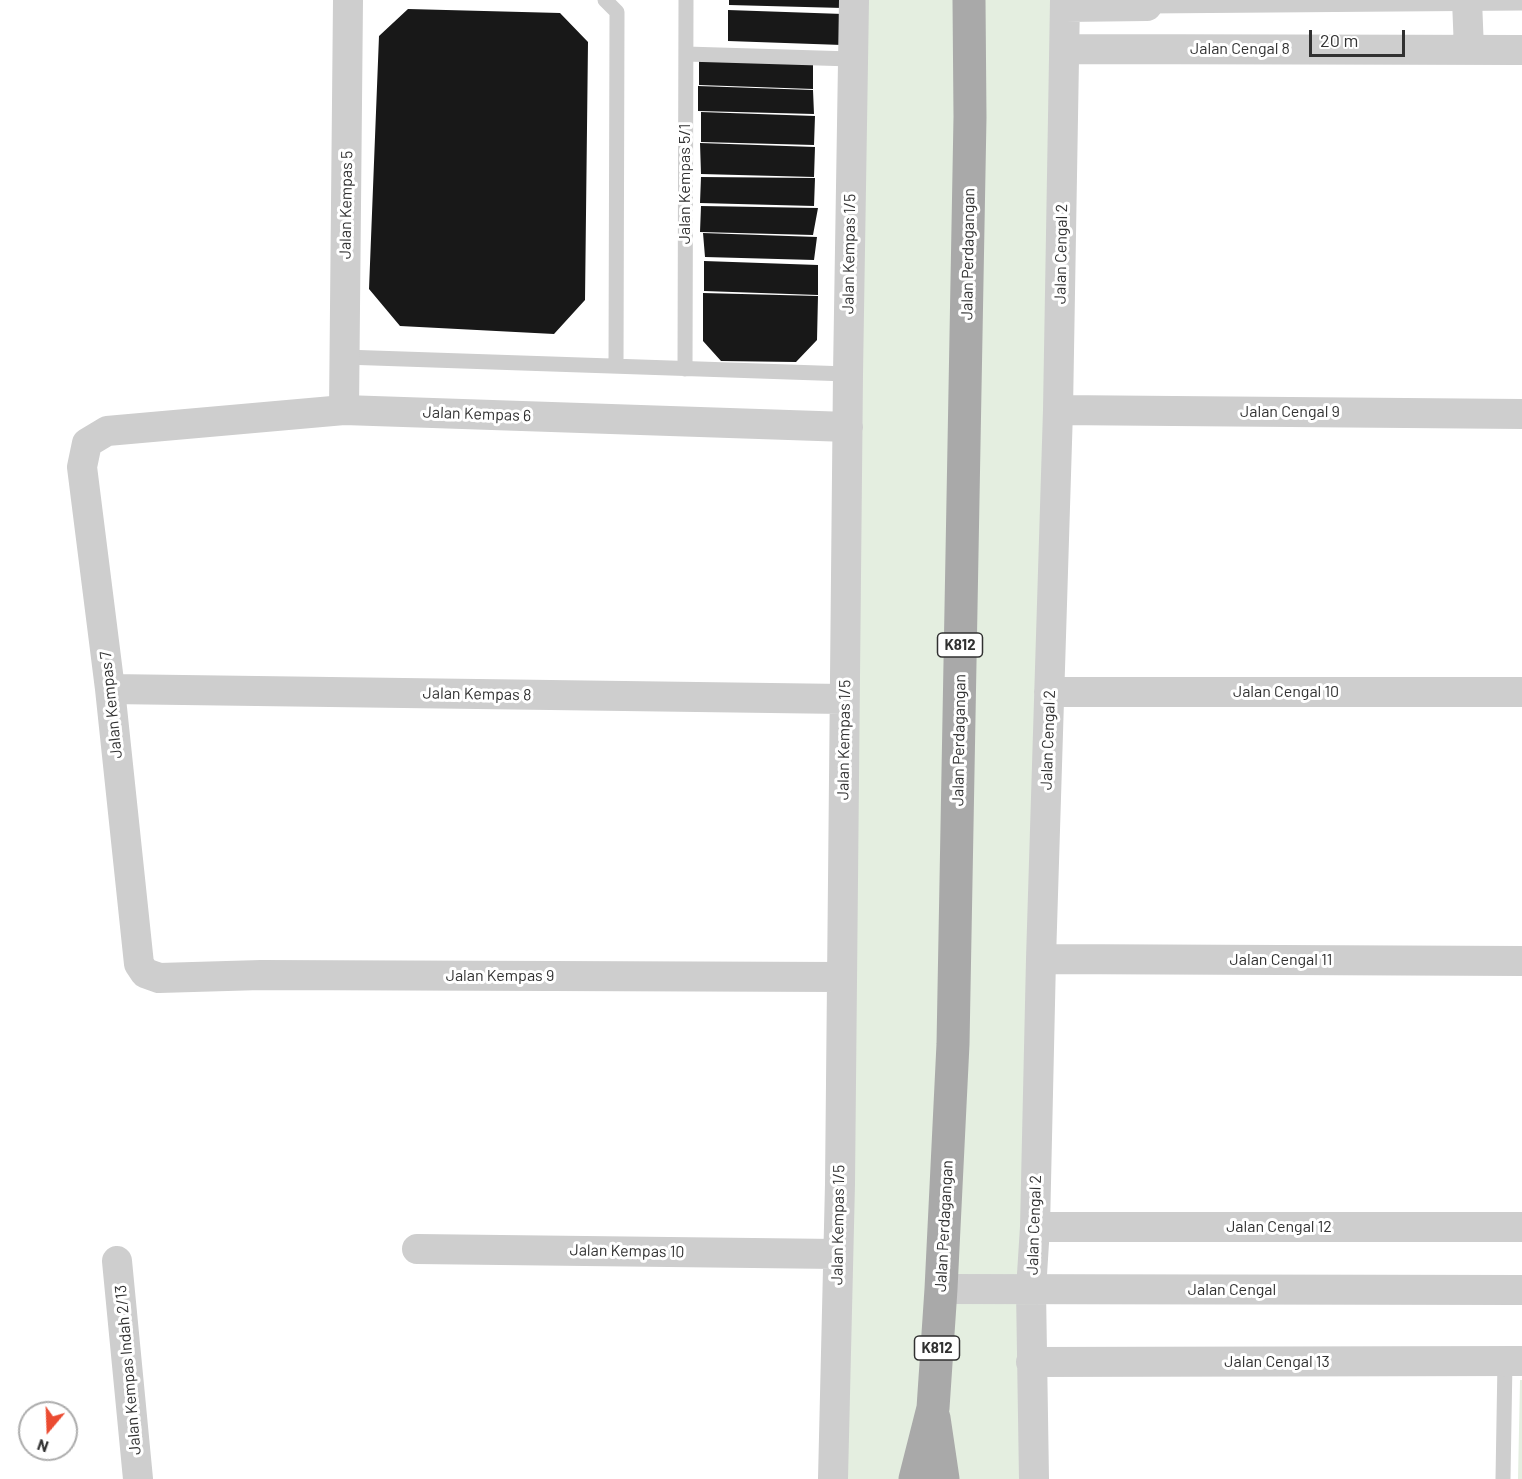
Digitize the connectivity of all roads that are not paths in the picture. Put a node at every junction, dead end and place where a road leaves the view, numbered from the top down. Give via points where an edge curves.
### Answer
1 (348, 0) edge
2 (605, 0) edge
3 (686, 0) edge
4 (854, 0) edge
5 (969, 0) edge
6 (1308, 2) edge
7 (1467, 2) edge
8 (1065, 3) edge
9 (1147, 3) edge
10 (1522, 3) edge
11 (1065, 49) junction
12 (1469, 50) junction
13 (1522, 50) edge
14 (686, 54) junction
15 (852, 59) junction
16 (344, 357) junction
17 (616, 366) junction
18 (685, 369) junction
19 (848, 374) junction
20 (344, 410) junction
21 (1058, 410) junction
22 (1522, 414) edge
23 (848, 427) junction
24 (107, 431) joint
25 (110, 689) junction
26 (1049, 692) junction
27 (1522, 692) edge
28 (844, 699) junction
29 (1041, 959) junction
30 (1522, 961) edge
31 (841, 977) junction
32 (159, 978) joint
33 (1035, 1227) junction
34 (1522, 1227) edge
35 (417, 1249) dead end
36 (837, 1254) junction
37 (117, 1261) dead end
38 (941, 1289) junction
39 (1031, 1290) junction
40 (1522, 1290) edge
41 (1514, 1361) edge
42 (1031, 1362) junction
43 (933, 1408) junction
44 (138, 1479) edge
45 (833, 1479) edge
46 (915, 1479) edge
47 (943, 1479) edge
48 (1034, 1479) edge
49 (1503, 1479) edge

1 - 16 street, Jalan Kempas 5
2 - 17 lane via 617,12
3 - 14 lane, Jalan Kempas 5/1
4 - 15 street, Jalan Kempas 1/5
5 - 38 main road, Jalan Perdagangan / K812 via 953,1044
6 - 7 lane
6 - 9 lane
7 - 10 lane
7 - 12 street
8 - 9 street
8 - 11 street, Jalan Cengal 2
11 - 12 street, Jalan Cengal 8
11 - 21 street, Jalan Cengal 2
12 - 13 street, Jalan Cengal 8
14 - 15 lane
14 - 18 lane, Jalan Kempas 5/1
15 - 19 street, Jalan Kempas 1/5
16 - 17 lane
16 - 20 street, Jalan Kempas 5
17 - 18 lane
18 - 19 lane
19 - 23 street, Jalan Kempas 1/5
20 - 23 street, Jalan Kempas 6
20 - 24 street, Jalan Kempas 6
21 - 22 street, Jalan Cengal 9
21 - 26 street, Jalan Cengal 2
23 - 28 street, Jalan Kempas 1/5
24 - 25 street, Jalan Kempas 7 via 87,443 82,467
25 - 28 street, Jalan Kempas 8
25 - 32 street, Jalan Kempas 7 via 139,964 145,973
26 - 27 street, Jalan Cengal 10
26 - 29 street, Jalan Cengal 2
28 - 31 street, Jalan Kempas 1/5
29 - 30 street, Jalan Cengal 11
29 - 33 street, Jalan Cengal 2
31 - 32 street, Jalan Kempas 9
31 - 36 street, Jalan Kempas 1/5
33 - 34 street, Jalan Cengal 12
33 - 39 street, Jalan Cengal 2
35 - 36 street, Jalan Kempas 10
36 - 45 street, Jalan Kempas 1/5
37 - 44 street, Jalan Kempas Indah 2/13
38 - 39 street, Jalan Cengal
38 - 43 main road, Jalan Perdagangan / K812
39 - 40 street, Jalan Cengal
39 - 42 street, Jalan Cengal 2
41 - 42 street, Jalan Cengal 13
41 - 49 lane
42 - 48 street, Jalan Cengal 2
43 - 46 main road, Jalan Perdagangan / K812
43 - 47 main road, Jalan Perdagangan / K812

